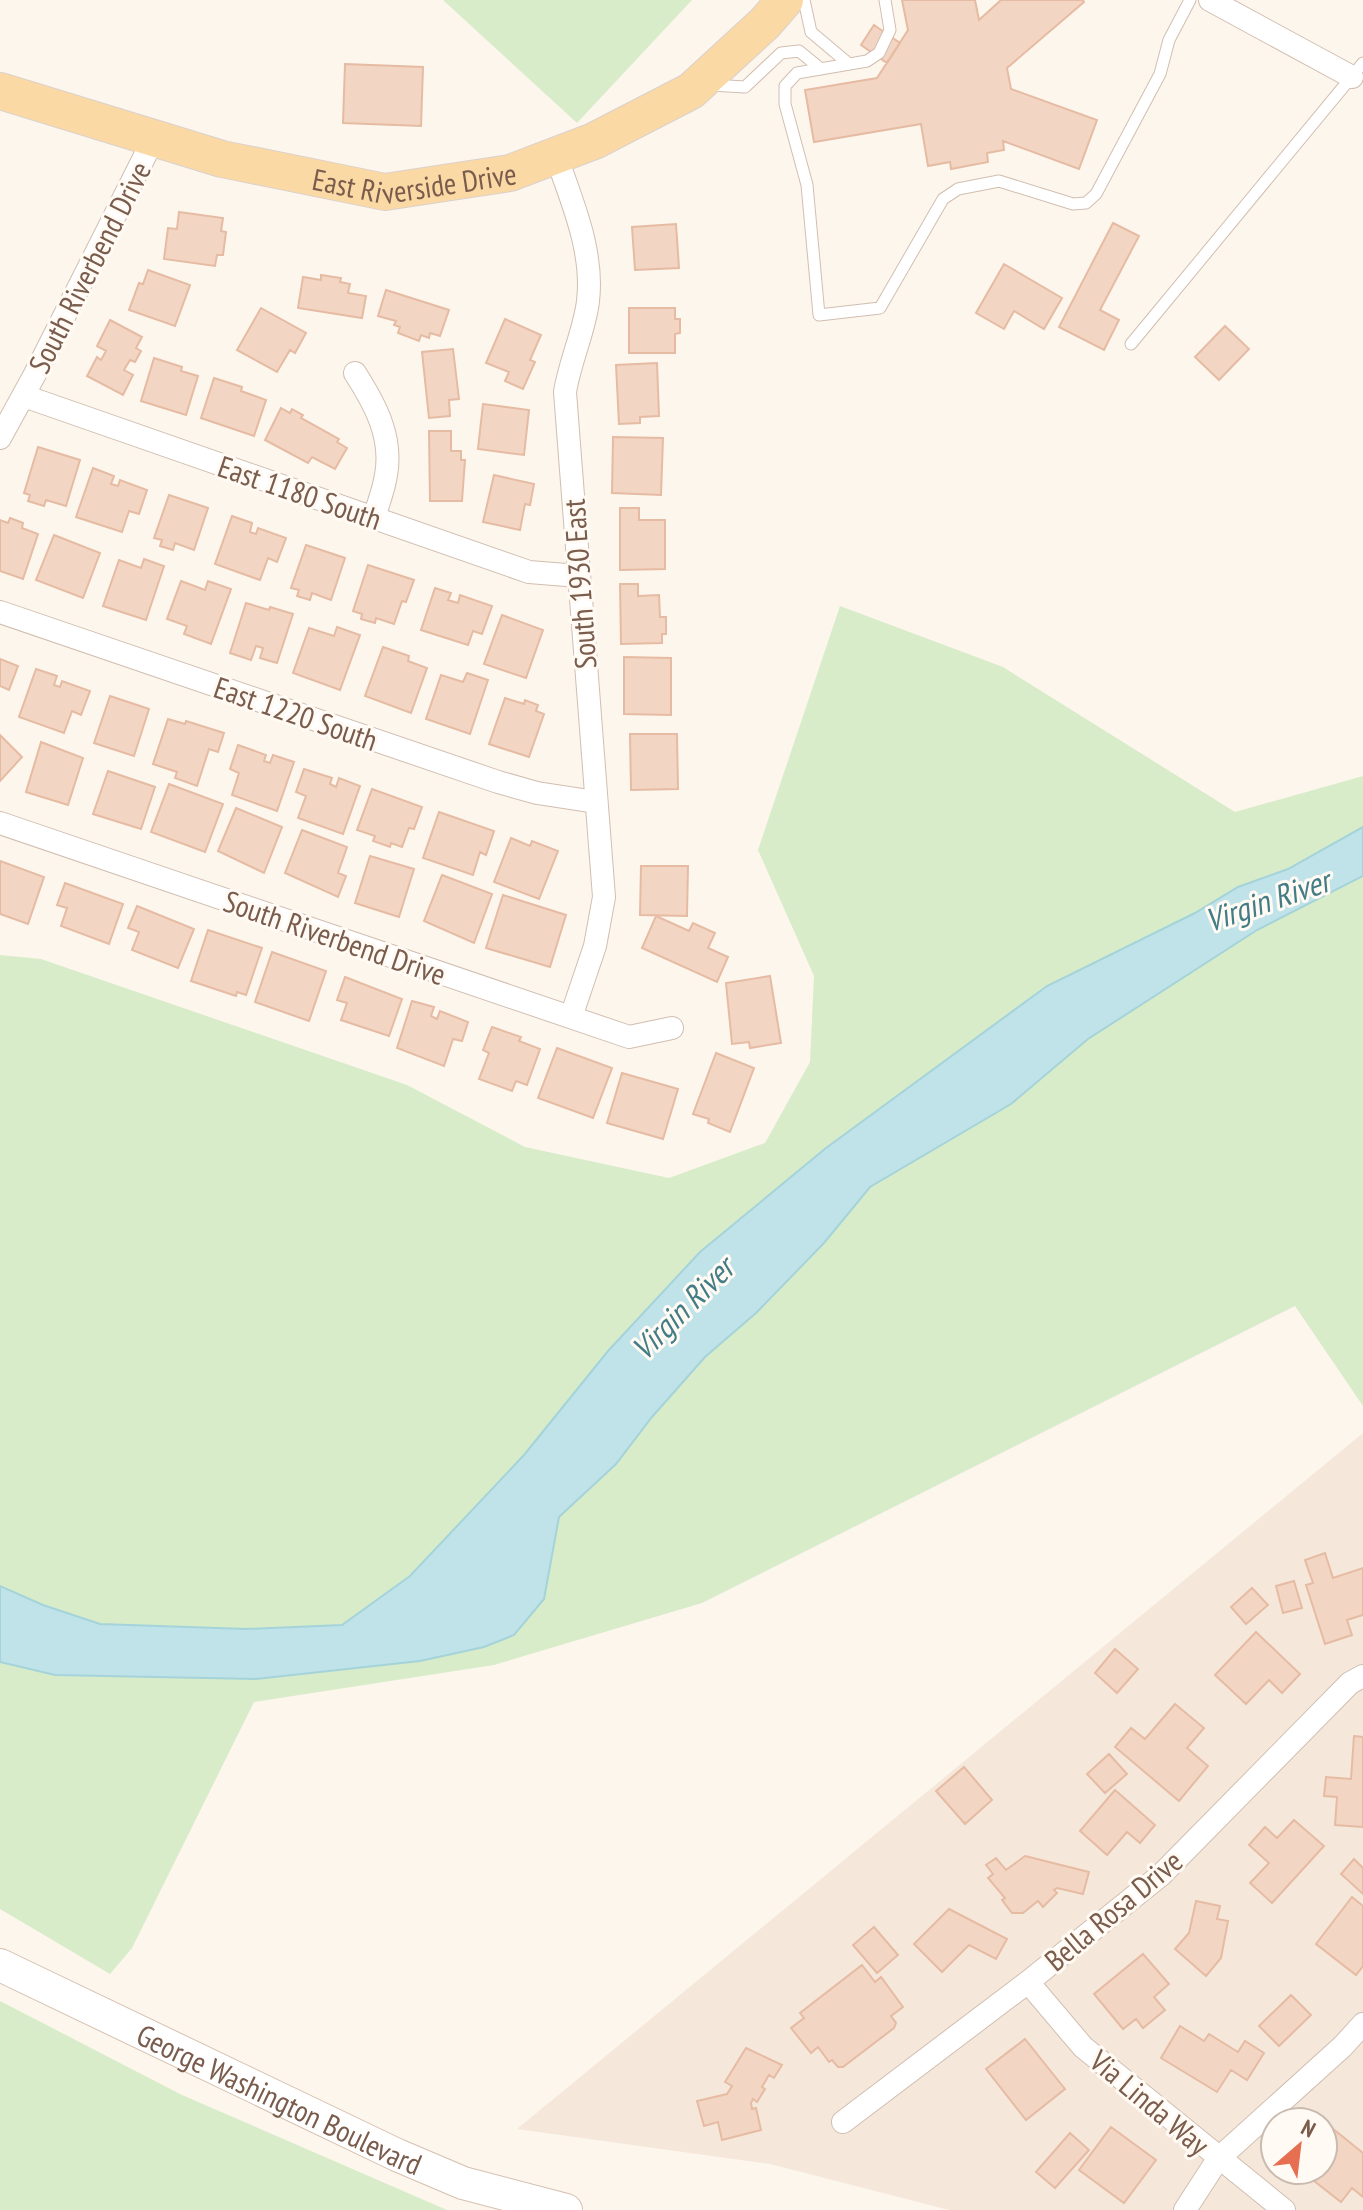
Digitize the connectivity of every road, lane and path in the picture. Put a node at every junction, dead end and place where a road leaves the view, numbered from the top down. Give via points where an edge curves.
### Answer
1 (785, 0) edge
2 (804, 0) edge
3 (885, 0) edge
4 (1190, 0) edge
5 (1210, 0) edge
6 (849, 64) junction
7 (821, 69) junction
8 (1357, 70) edge
9 (698, 85) junction
10 (0, 91) edge
11 (154, 138) junction
12 (556, 156) junction
13 (1131, 344) dead end
14 (355, 373) dead end
15 (24, 396) junction
16 (0, 438) edge
17 (374, 518) junction
18 (579, 576) junction
19 (0, 612) edge
20 (596, 802) junction
21 (0, 823) edge
22 (571, 1017) junction
23 (672, 1028) dead end
24 (1363, 1676) edge
25 (0, 1965) edge
26 (1028, 1982) junction
27 (1363, 2024) edge
28 (843, 2122) dead end
29 (1218, 2159) junction
30 (566, 2210) edge
31 (1185, 2210) edge
32 (1284, 2210) edge

1 - 9 main road, East Riverside Drive
2 - 6 lane via 811,32
3 - 6 lane via 890,30 879,53
4 - 7 lane via 1169,40 1160,74 1096,194 1086,203 1073,204 999,181 958,189 943,199 880,308 819,315 807,185 785,86 797,73
5 - 8 street
6 - 7 lane
7 - 9 lane via 799,51 781,53 745,87
8 - 13 lane
9 - 12 main road, East Riverside Drive
10 - 11 main road, East Riverside Drive
11 - 12 main road, East Riverside Drive via 222,159 385,192 510,173
11 - 15 street, South Riverbend Drive
12 - 18 street, South 1930 East via 589,272 588,303 565,392
14 - 17 street via 374,402 385,435 387,473
15 - 16 street, South Riverbend Drive
15 - 17 street, East 1180 South
17 - 18 street, East 1180 South via 529,572
18 - 20 street, South 1930 East
19 - 20 street, East 1220 South via 498,782
20 - 22 street, South 1930 East via 604,897
21 - 22 street, South Riverbend Drive
22 - 23 street, South Riverbend Drive via 629,1037
24 - 26 street, Bella Rosa Drive via 1350,1683 1161,1875
25 - 30 main road, George Washington Boulevard via 410,2161 463,2183
26 - 28 street, Bella Rosa Drive
26 - 29 street, Via Linda Way via 1083,2047
27 - 29 street
29 - 31 street
29 - 32 street, Via Linda Way

